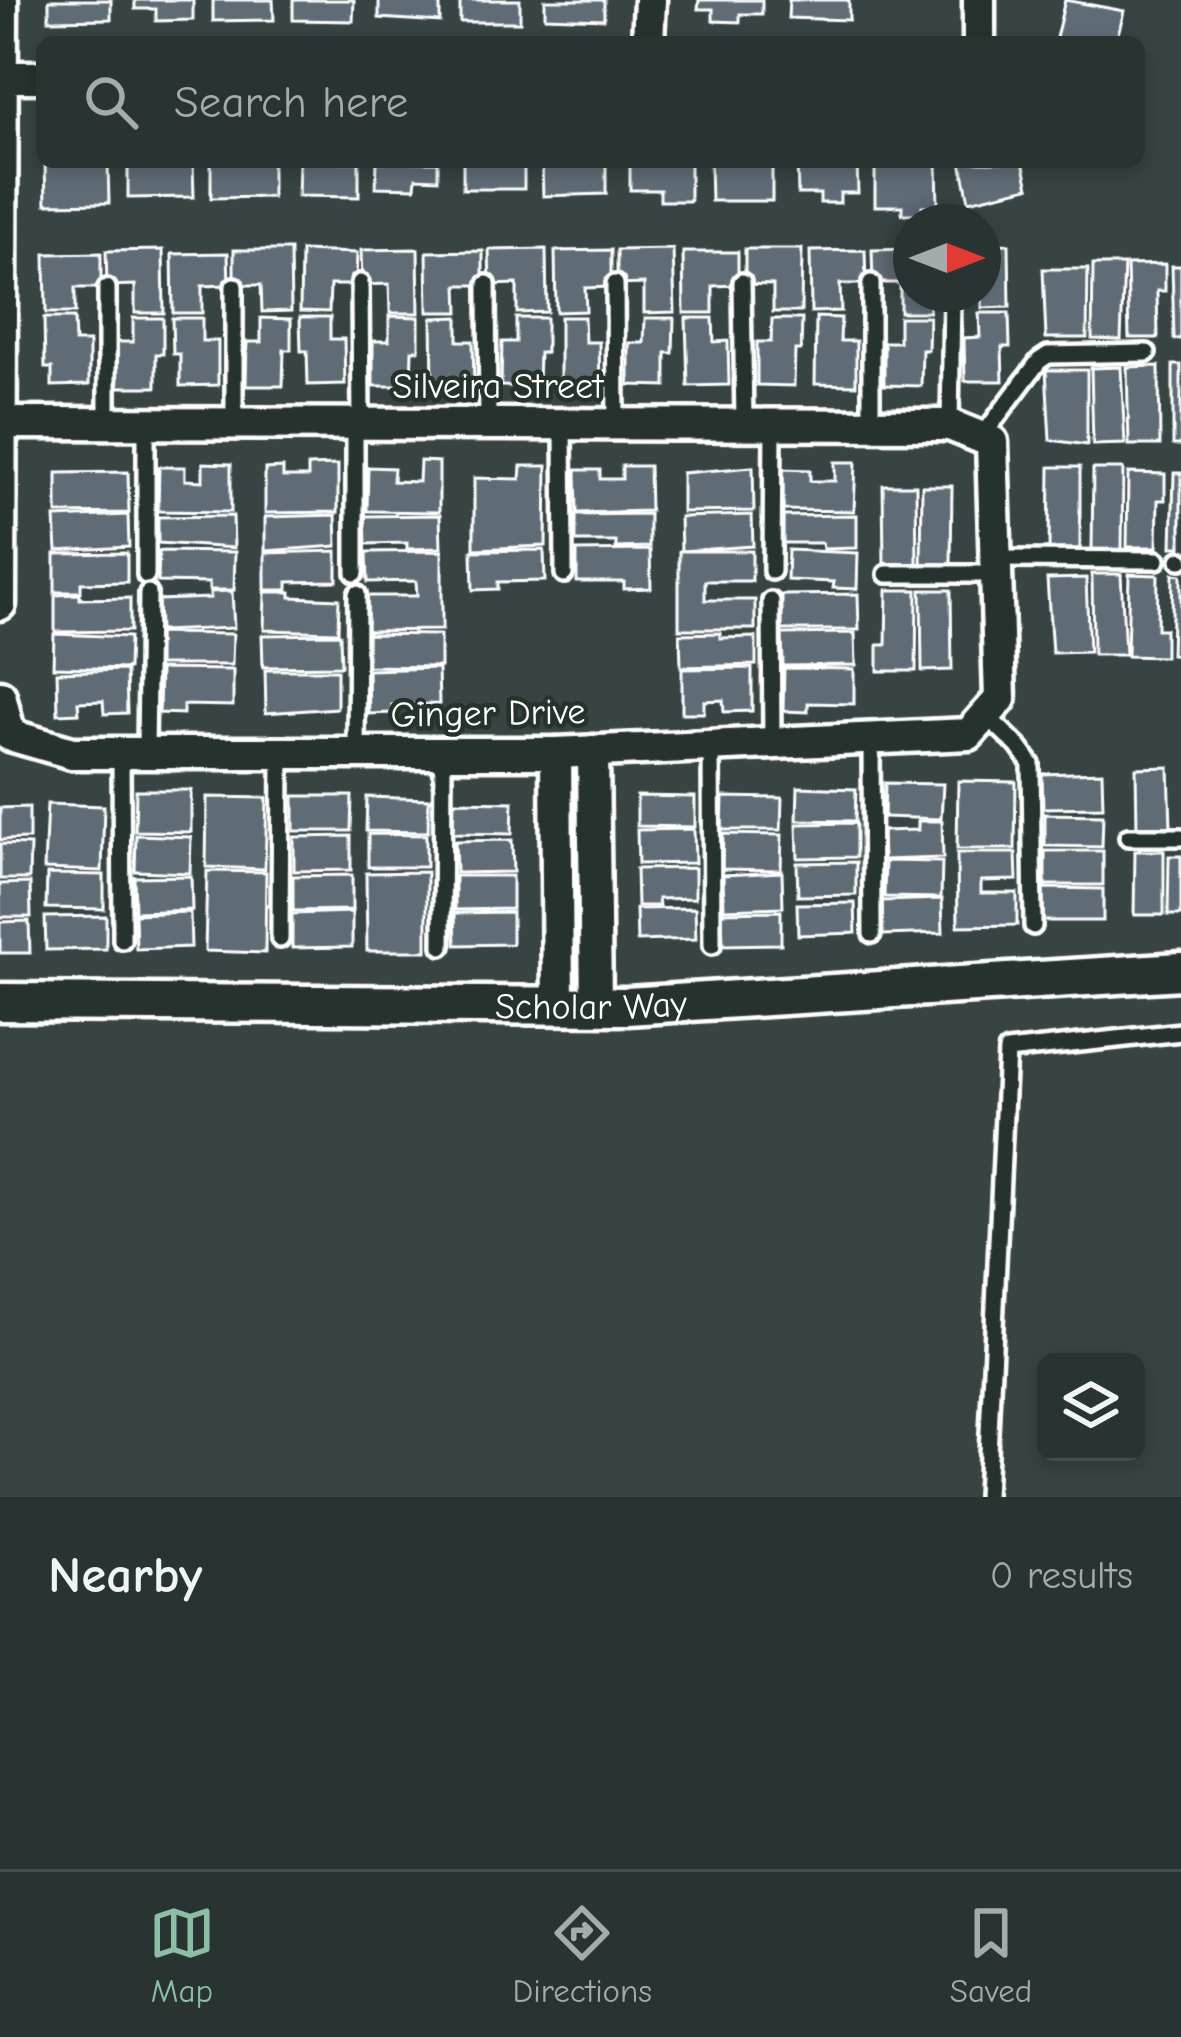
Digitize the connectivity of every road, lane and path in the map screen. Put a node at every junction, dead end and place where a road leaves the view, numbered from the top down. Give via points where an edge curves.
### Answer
1 (2, 0) edge
2 (650, 0) edge
3 (979, 0) edge
4 (648, 36) edge
5 (980, 36) edge
6 (2, 77) edge
7 (36, 77) edge
8 (742, 282) dead end
9 (871, 283) dead end
10 (360, 284) dead end
11 (488, 284) dead end
12 (615, 284) dead end
13 (234, 286) dead end
14 (107, 289) dead end
15 (1, 299) edge
16 (952, 312) edge
17 (1147, 353) dead end
18 (1, 423) edge
19 (107, 423) junction
20 (146, 423) junction
21 (234, 423) junction
22 (358, 423) junction
23 (488, 423) junction
24 (563, 423) junction
25 (616, 424) junction
26 (758, 424) junction
27 (871, 425) junction
28 (950, 425) junction
29 (986, 440) junction
30 (0, 554) edge
31 (1157, 560) dead end
32 (998, 567) junction
33 (772, 571) dead end
34 (355, 573) dead end
35 (564, 574) dead end
36 (886, 574) dead end
37 (146, 575) dead end
38 (148, 593) dead end
39 (357, 594) dead end
40 (771, 601) dead end
41 (0, 604) edge
42 (0, 696) edge
43 (978, 724) junction
44 (871, 738) junction
45 (5, 740) edge
46 (772, 743) junction
47 (710, 746) junction
48 (593, 751) junction
49 (133, 753) junction
50 (280, 753) junction
51 (356, 753) junction
52 (443, 753) junction
53 (556, 753) junction
54 (1128, 837) dead end
55 (1181, 837) edge
56 (1034, 926) dead end
57 (872, 934) dead end
58 (280, 939) dead end
59 (122, 940) dead end
60 (442, 946) dead end
61 (712, 946) dead end
62 (1181, 971) edge
63 (0, 1001) edge
64 (596, 1005) junction
65 (558, 1006) junction
66 (1181, 1032) edge
67 (986, 1497) edge

1 - 6 street
2 - 4 street
3 - 5 street
6 - 7 street
6 - 15 street
8 - 26 lane
9 - 27 lane
10 - 22 lane
11 - 23 lane
12 - 25 lane
13 - 21 lane
14 - 19 lane
15 - 18 street
16 - 28 lane
17 - 29 lane via 1048,356
18 - 19 street, Silveira Street
18 - 30 street
19 - 20 street, Silveira Street
20 - 21 street, Silveira Street
20 - 37 lane
21 - 22 street, Silveira Street
22 - 23 street, Silveira Street
22 - 34 lane
23 - 24 street, Silveira Street
24 - 25 street, Silveira Street
24 - 35 lane
25 - 26 street, Silveira Street
26 - 27 street, Silveira Street
26 - 33 lane
27 - 28 street, Silveira Street
28 - 29 street, Silveira Street
29 - 32 street
30 - 41 street
31 - 32 lane
32 - 36 lane
32 - 43 street via 1000,699
38 - 49 lane
39 - 51 lane
40 - 46 lane
42 - 45 street
43 - 44 street, Ginger Drive
43 - 56 lane via 1018,746 1031,764
44 - 46 street, Ginger Drive
44 - 57 lane
45 - 49 street, Ginger Drive via 72,753
46 - 47 street, Ginger Drive
47 - 48 street, Ginger Drive
47 - 61 lane
48 - 53 street, Ginger Drive
48 - 64 street
49 - 50 street, Ginger Drive
49 - 59 lane
50 - 51 street, Ginger Drive
50 - 58 lane
51 - 52 street, Ginger Drive
52 - 53 street, Ginger Drive
52 - 60 lane
53 - 65 street
54 - 55 lane
62 - 64 street, Scholar Way
63 - 65 street, Scholar Way
64 - 65 street, Scholar Way
66 - 67 lane via 1007,1051

